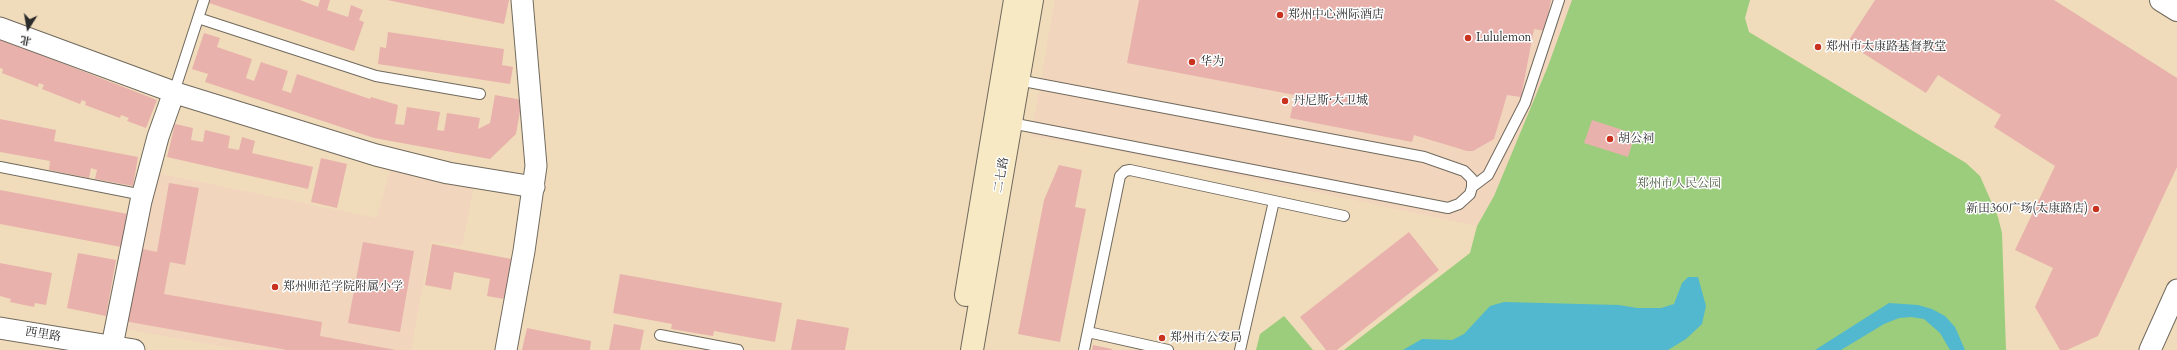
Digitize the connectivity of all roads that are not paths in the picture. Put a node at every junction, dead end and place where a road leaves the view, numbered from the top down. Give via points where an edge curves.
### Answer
1 (204, 0) edge
2 (522, 0) edge
3 (1015, 0) edge
4 (1032, 0) edge
5 (1559, 0) edge
6 (2161, 0) edge
7 (2177, 10) edge
8 (198, 18) junction
9 (0, 28) edge
10 (1018, 80) junction
11 (174, 92) junction
12 (480, 94) dead end
13 (1011, 124) junction
14 (0, 167) edge
15 (534, 187) junction
16 (1472, 187) junction
17 (143, 195) junction
18 (1274, 201) junction
19 (1344, 216) dead end
20 (2177, 290) edge
21 (0, 328) edge
22 (1088, 332) junction
23 (660, 335) dead end
24 (112, 346) junction
25 (134, 350) edge
26 (506, 350) edge
27 (738, 350) edge
28 (956, 350) edge
29 (972, 350) edge
30 (1084, 350) edge
31 (1168, 350) edge
32 (1240, 350) edge
33 (2150, 350) edge

1 - 8 lane
2 - 15 street via 536,166
3 - 28 main road, 二七路
4 - 10 main road, 二七路
5 - 16 lane via 1524,103 1488,174
6 - 7 street
8 - 11 lane
8 - 12 lane via 376,76
9 - 11 street
10 - 13 main road, 二七路
10 - 16 lane via 1424,157 1464,171 1472,179
11 - 15 street via 376,155 448,173
11 - 17 street via 158,137
13 - 16 lane via 1448,208 1459,204 1470,194
13 - 29 main road, 二七路
14 - 17 lane
15 - 26 street
17 - 24 street
18 - 19 lane
18 - 22 lane via 1125,171 1120,176
18 - 32 lane
20 - 33 street
21 - 24 street, 西里路
22 - 30 lane
22 - 31 lane
23 - 27 lane
24 - 25 street, 西里路

